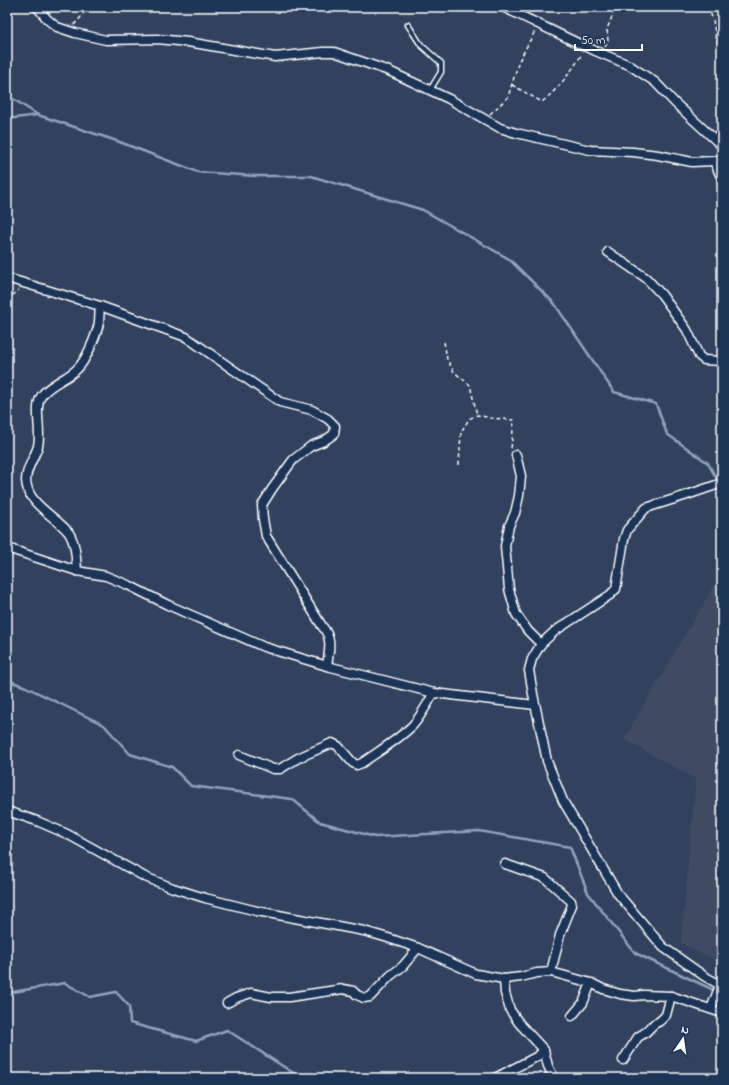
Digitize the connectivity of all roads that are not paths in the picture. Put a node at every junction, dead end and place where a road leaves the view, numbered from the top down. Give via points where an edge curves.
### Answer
1 (37, 7) edge
2 (503, 7) edge
3 (408, 24) dead end
4 (430, 90) junction
5 (720, 145) edge
6 (718, 160) edge
7 (722, 179) edge
8 (608, 252) dead end
9 (7, 278) edge
10 (100, 306) junction
11 (722, 361) edge
12 (516, 456) road end
13 (722, 483) edge
14 (7, 548) edge
15 (77, 571) junction
16 (541, 644) junction
17 (327, 666) junction
18 (434, 693) junction
19 (535, 705) junction
20 (239, 755) dead end
21 (7, 811) edge
22 (505, 864) dead end
23 (418, 948) junction
24 (552, 972) junction
25 (504, 979) junction
26 (591, 983) junction
27 (721, 986) edge
28 (671, 996) junction
29 (227, 1004) dead end
30 (710, 1009) junction
31 (722, 1013) edge
32 (572, 1016) dead end
33 (544, 1050) junction
34 (622, 1060) dead end
35 (499, 1077) edge
36 (554, 1078) edge

1 - 4 street via 57,27 106,40 157,39 188,42 275,57 334,52 389,71
2 - 5 street via 629,65 656,82
3 - 4 lane via 421,45 441,63 441,72
4 - 6 street via 500,128 516,133 590,150 633,152 692,162
6 - 7 street
8 - 11 street via 646,278 662,295 687,330 699,356 704,360
9 - 10 street
10 - 15 street via 98,326 84,360 78,368 41,396 37,407 39,443 26,478 27,488 33,500 73,540
10 - 17 street via 186,337 280,402 312,410 335,426 334,434 311,446 293,460 262,505 266,536 327,633 330,642
12 - 16 street via 521,476 519,496 505,546 509,589 516,614
13 - 16 street via 646,508 627,530 616,589 554,631
14 - 15 street
15 - 17 street via 106,576 264,647
16 - 19 street via 529,670
17 - 18 street
18 - 19 street
18 - 20 street via 413,725 357,765 332,743 298,758 280,770
19 - 27 street via 548,761 563,801 618,894 663,947
21 - 23 street via 37,820 144,877 173,888 257,911 364,931
22 - 24 street via 545,878 571,901 572,905 560,935
23 - 25 street via 476,974
23 - 29 street via 404,966 390,976 370,997 364,998 353,991 343,989 289,997 252,993
24 - 25 street
24 - 26 street
25 - 33 street via 510,1010
26 - 28 street via 626,996
26 - 32 street via 583,1003
27 - 30 street
28 - 30 street
28 - 34 street via 666,1015 638,1038
30 - 31 street
33 - 35 street via 538,1056
33 - 36 street

